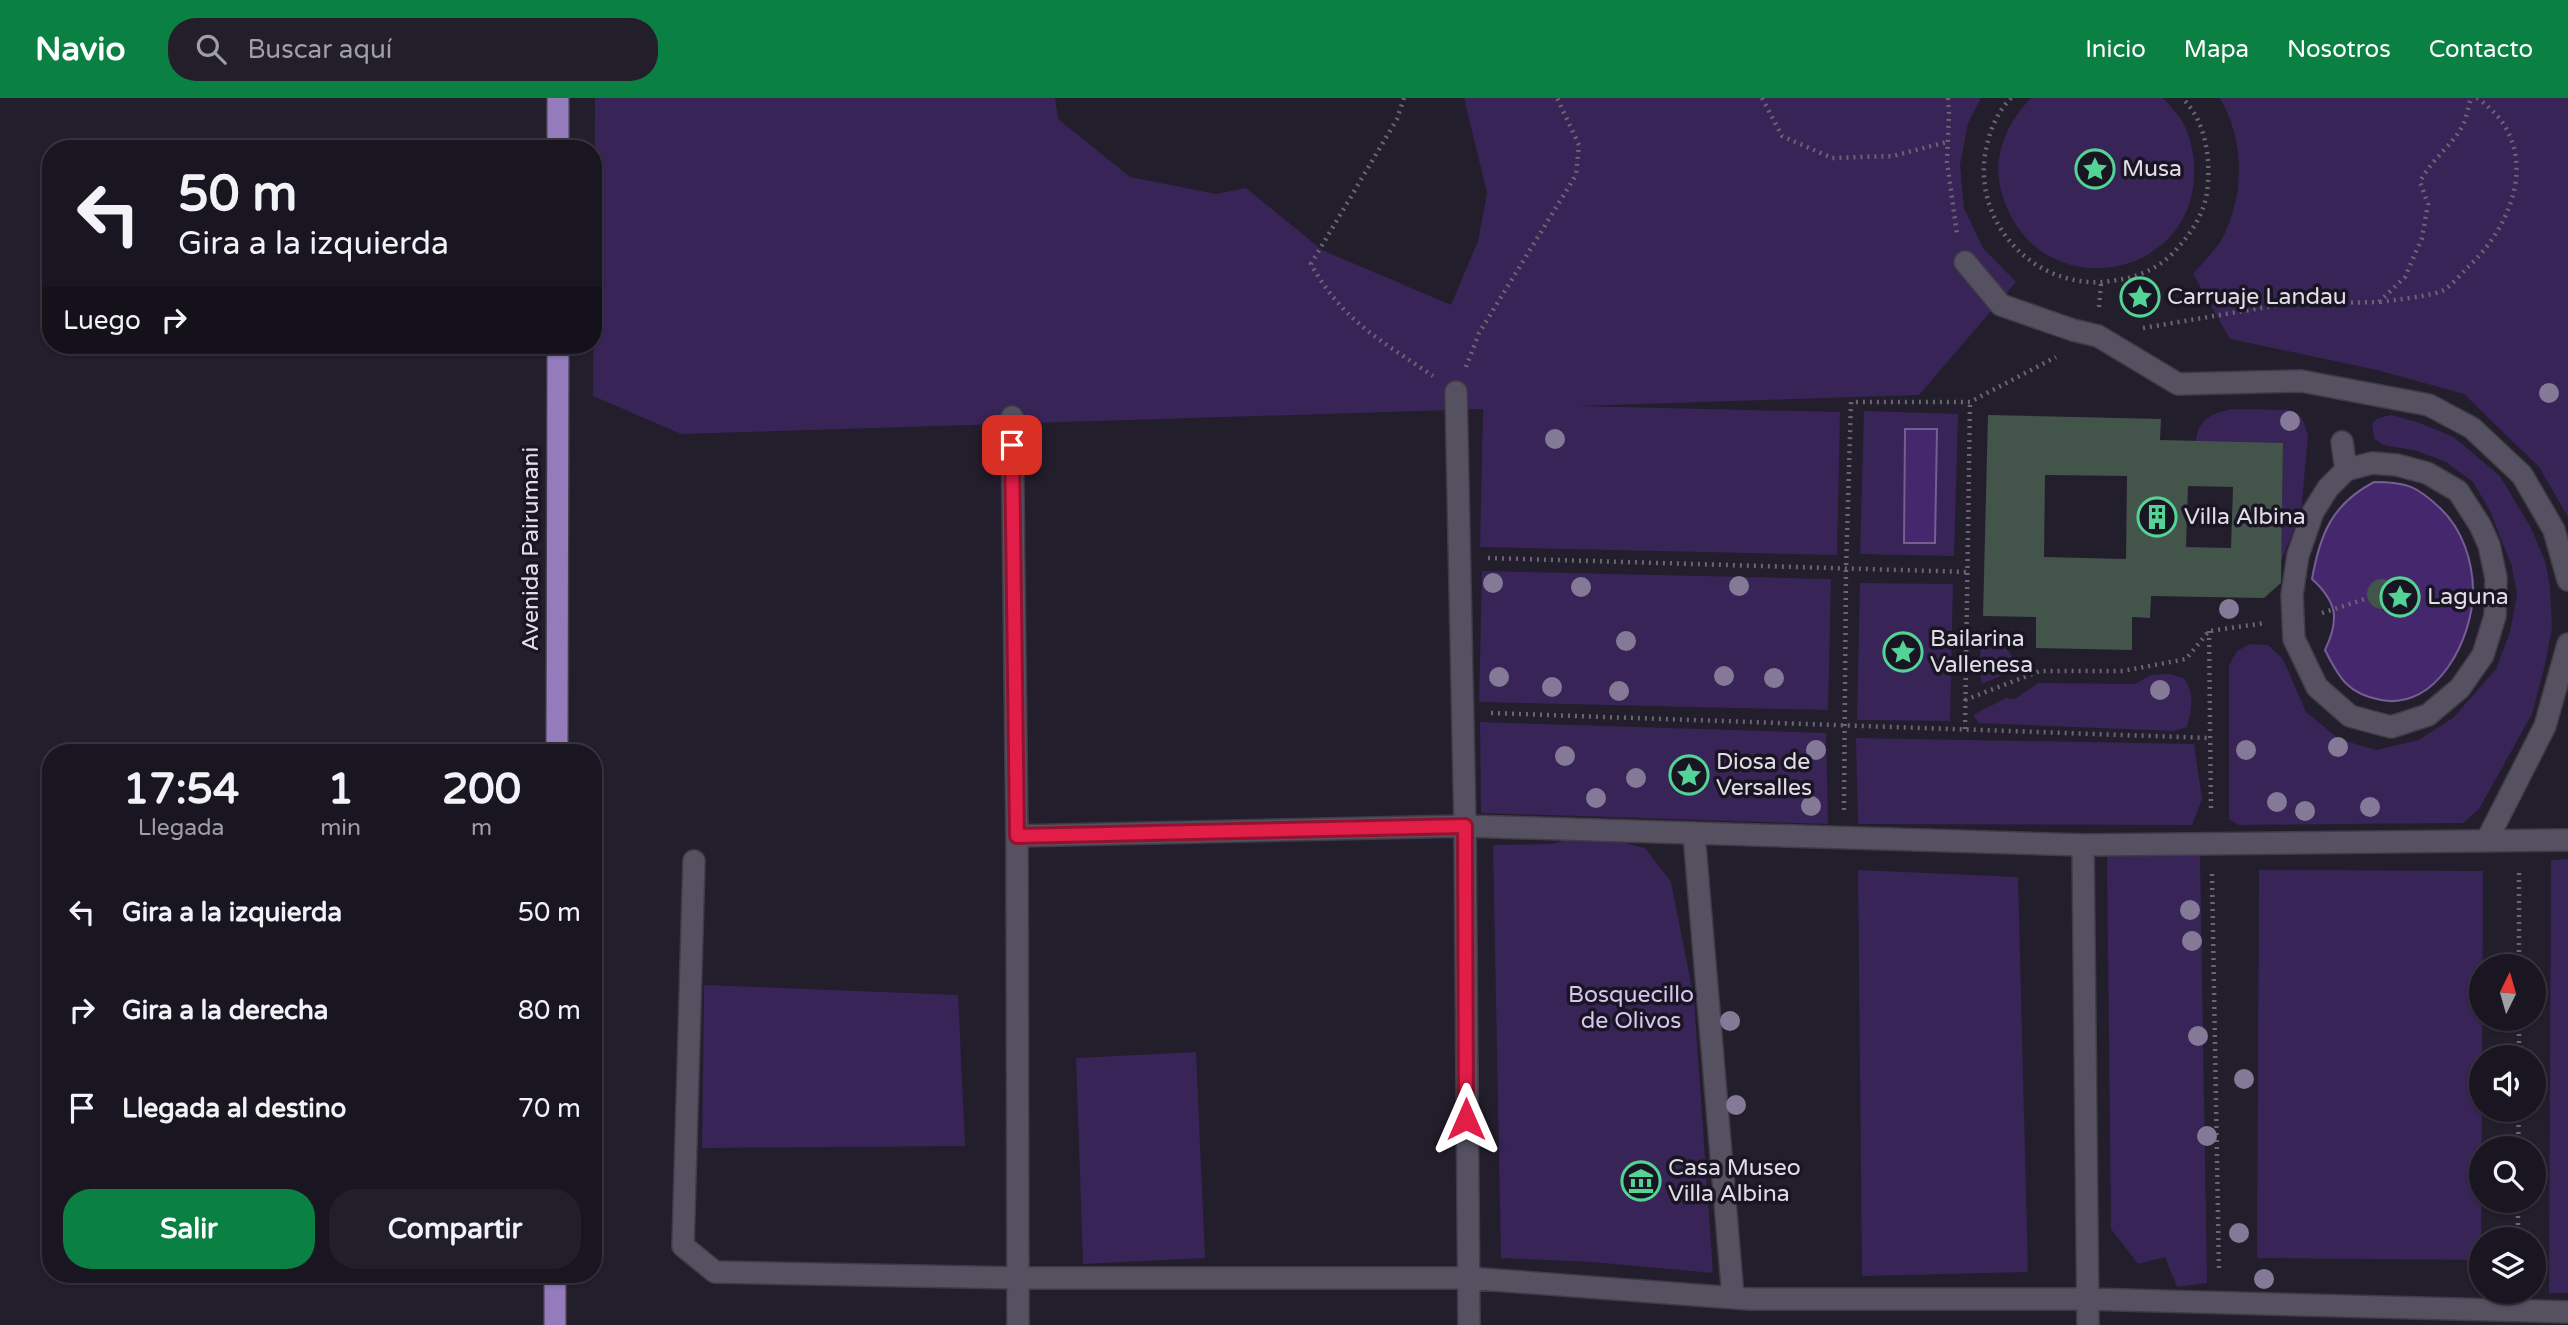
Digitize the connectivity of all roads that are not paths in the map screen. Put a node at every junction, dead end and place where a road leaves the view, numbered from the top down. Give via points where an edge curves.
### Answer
1 (558, 98) edge
2 (558, 140) edge
3 (1965, 262) road end
4 (558, 354) edge
5 (1456, 392) road end
6 (1012, 417) dead end
7 (2342, 442) dead end
8 (2346, 470) junction
9 (2568, 580) edge
10 (2568, 644) edge
11 (557, 744) edge
12 (1465, 826) junction
13 (1694, 834) junction
14 (1017, 836) junction
15 (2487, 840) junction
16 (2568, 841) edge
17 (2083, 845) junction
18 (694, 861) dead end
19 (1019, 1278) junction
20 (1467, 1278) junction
21 (555, 1283) edge
22 (1733, 1297) junction
23 (2087, 1299) junction
24 (2568, 1312) edge
25 (555, 1325) edge
26 (1018, 1325) edge
27 (1469, 1325) edge
28 (2088, 1325) edge

1 - 2 main road
3 - 9 lane via 2001,304 2098,336 2178,384 2301,380 2429,405 2472,428 2522,475 2554,530
4 - 11 main road, Avenida Pairumani
5 - 12 lane
6 - 14 lane
7 - 8 lane
8 - 8 lane via 2372,463 2397,465 2427,473 2458,491 2490,545 2496,578 2495,616 2483,654 2460,688 2428,715 2391,727 2350,716 2317,687 2294,639 2292,595 2302,544 2313,512
10 - 15 lane via 2545,726
12 - 13 lane
12 - 14 lane
12 - 20 lane
13 - 17 lane
13 - 22 lane
14 - 19 lane
15 - 16 lane
15 - 17 lane
17 - 23 lane
18 - 19 lane via 683,1246 715,1272
19 - 20 lane
19 - 26 lane
20 - 22 lane
20 - 27 lane
21 - 25 main road
22 - 23 lane
23 - 24 lane
23 - 28 lane

